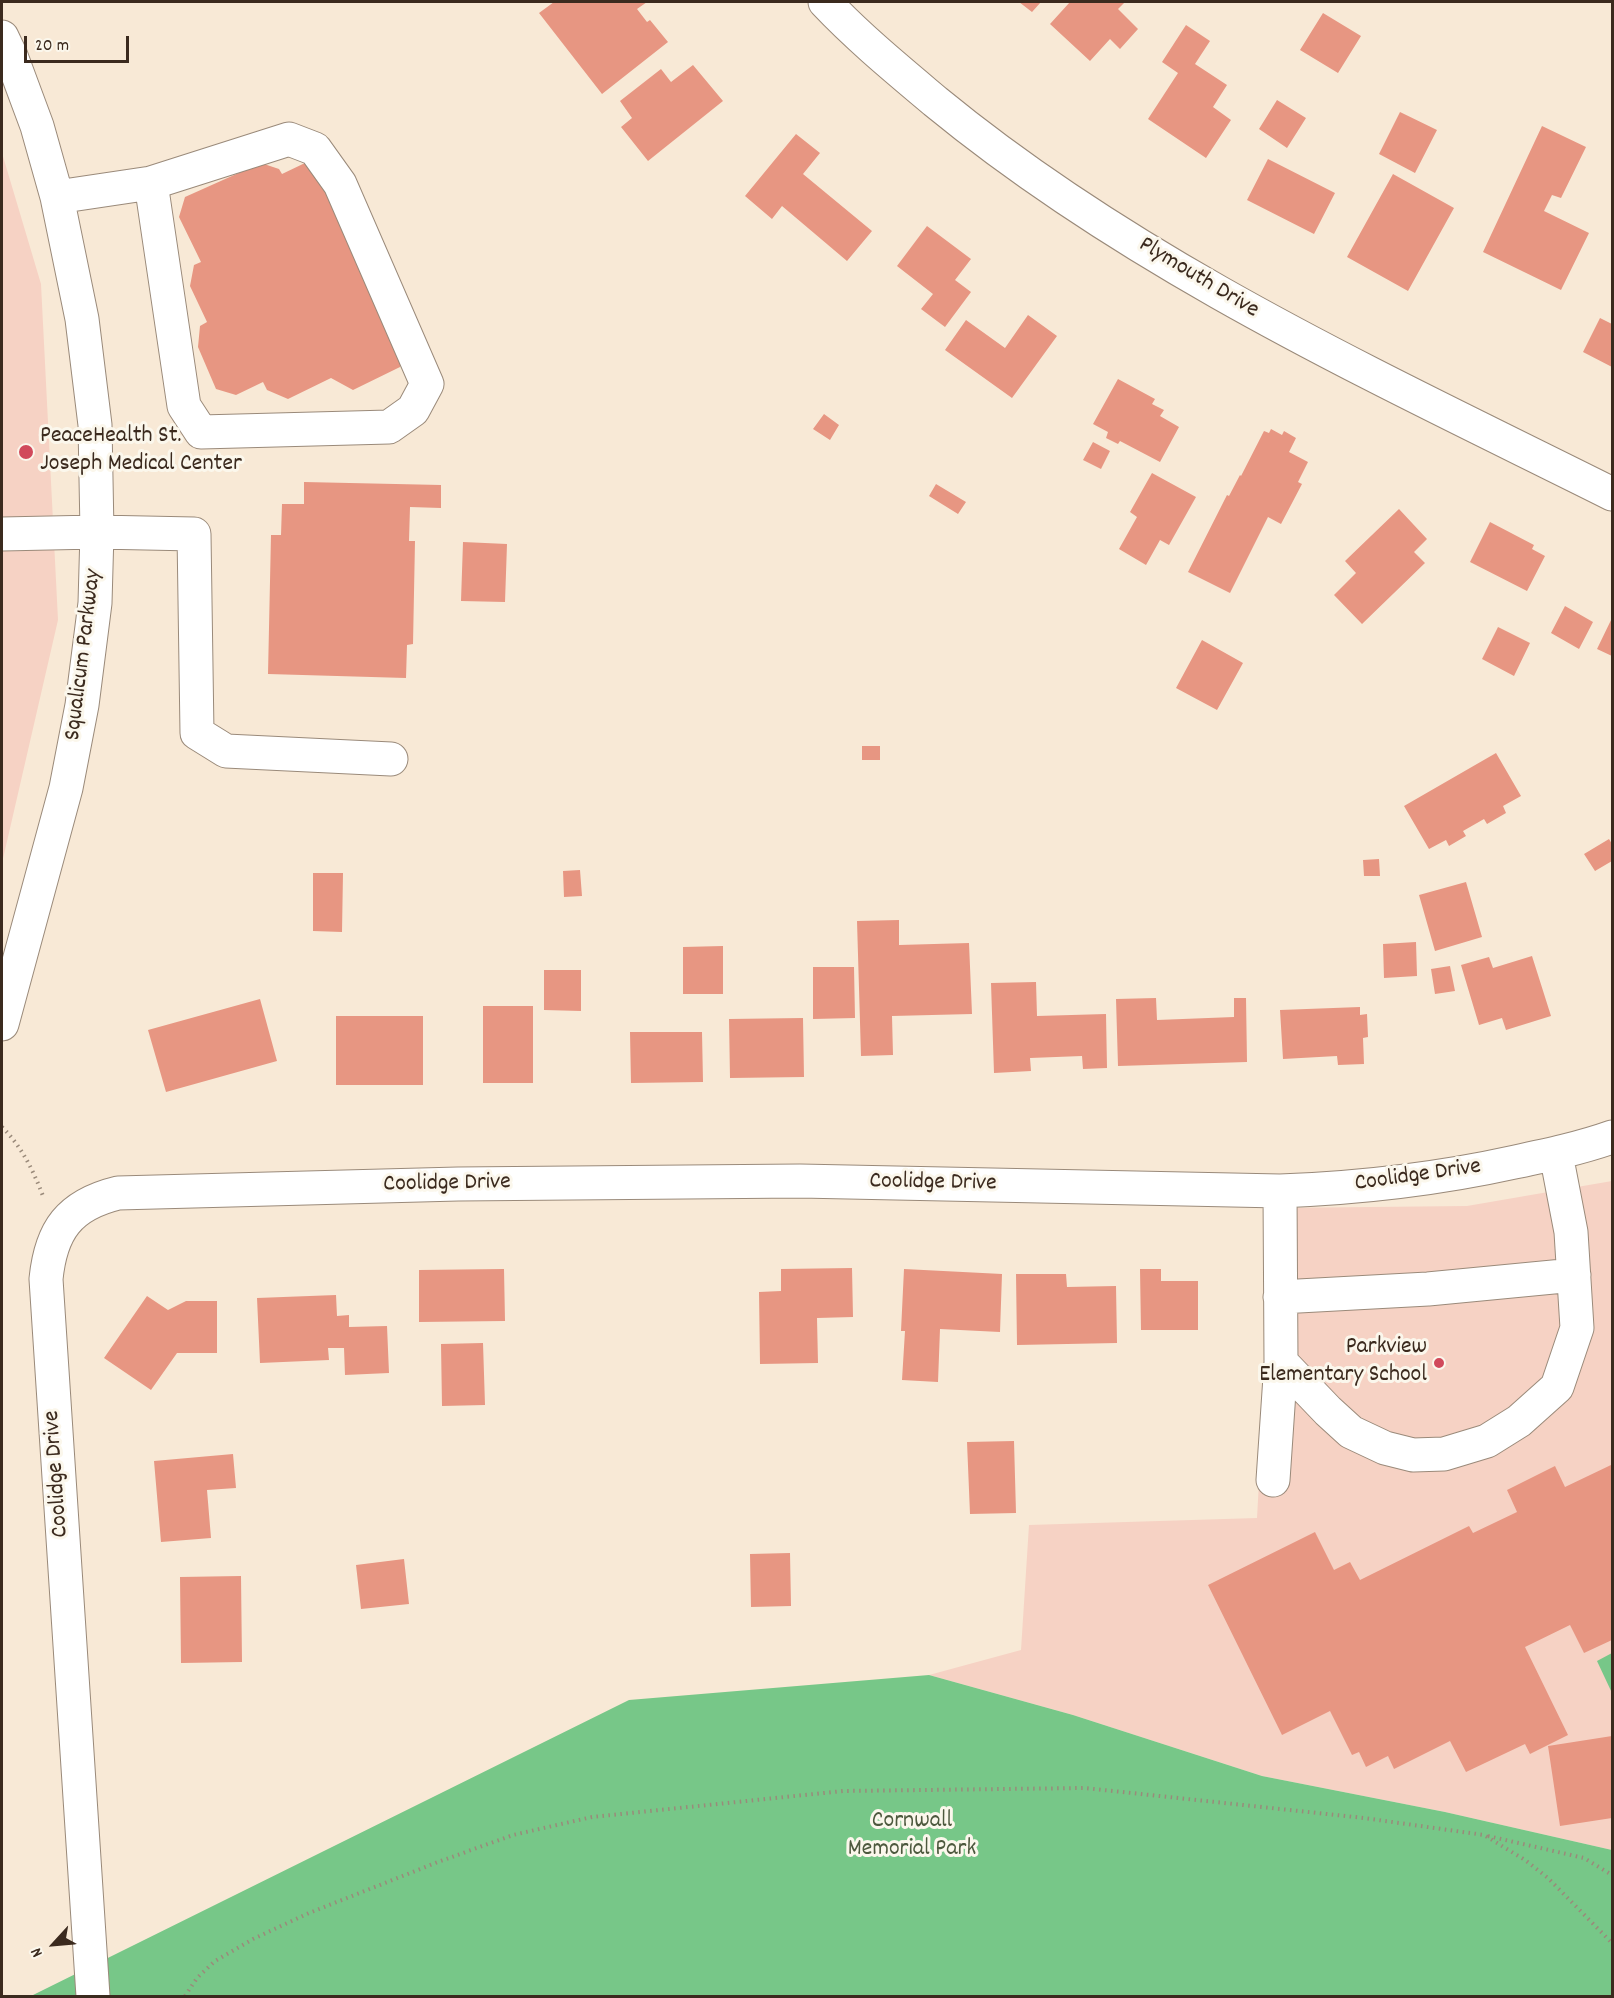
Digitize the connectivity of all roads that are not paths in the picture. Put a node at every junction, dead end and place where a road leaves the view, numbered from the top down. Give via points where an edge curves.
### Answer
1 (825, 2) edge
2 (2, 37) edge
3 (151, 183) junction
4 (57, 197) junction
5 (1612, 494) edge
6 (97, 532) junction
7 (2, 534) edge
8 (391, 759) dead end
9 (2, 1024) edge
10 (1612, 1137) edge
11 (1556, 1154) junction
12 (1280, 1191) junction
13 (1574, 1275) junction
14 (1280, 1297) junction
15 (1281, 1362) junction
16 (1273, 1480) dead end
17 (93, 1996) edge

1 - 5 street, Plymouth Drive via 969,129 1061,196 1257,314
2 - 4 street, Squalicum Parkway via 37,126
3 - 3 street via 184,406 201,432 389,427 413,411 427,384 340,184 315,149 289,139
3 - 4 street
4 - 6 street, Squalicum Parkway via 82,318 95,424
6 - 7 street
6 - 8 street via 194,534 197,733 226,751
6 - 9 street, Squalicum Parkway via 95,603 66,788
10 - 11 street, Coolidge Drive
11 - 12 street, Coolidge Drive via 1390,1184
11 - 13 street via 1571,1232
12 - 14 street
12 - 17 street, Coolidge Drive via 800,1181 458,1184 118,1192 99,1197 79,1209 54,1238 45,1279
13 - 14 street via 1428,1289
13 - 15 street via 1577,1328 1557,1387 1487,1441 1444,1454 1413,1455 1385,1448 1351,1432
14 - 15 street
15 - 16 street

